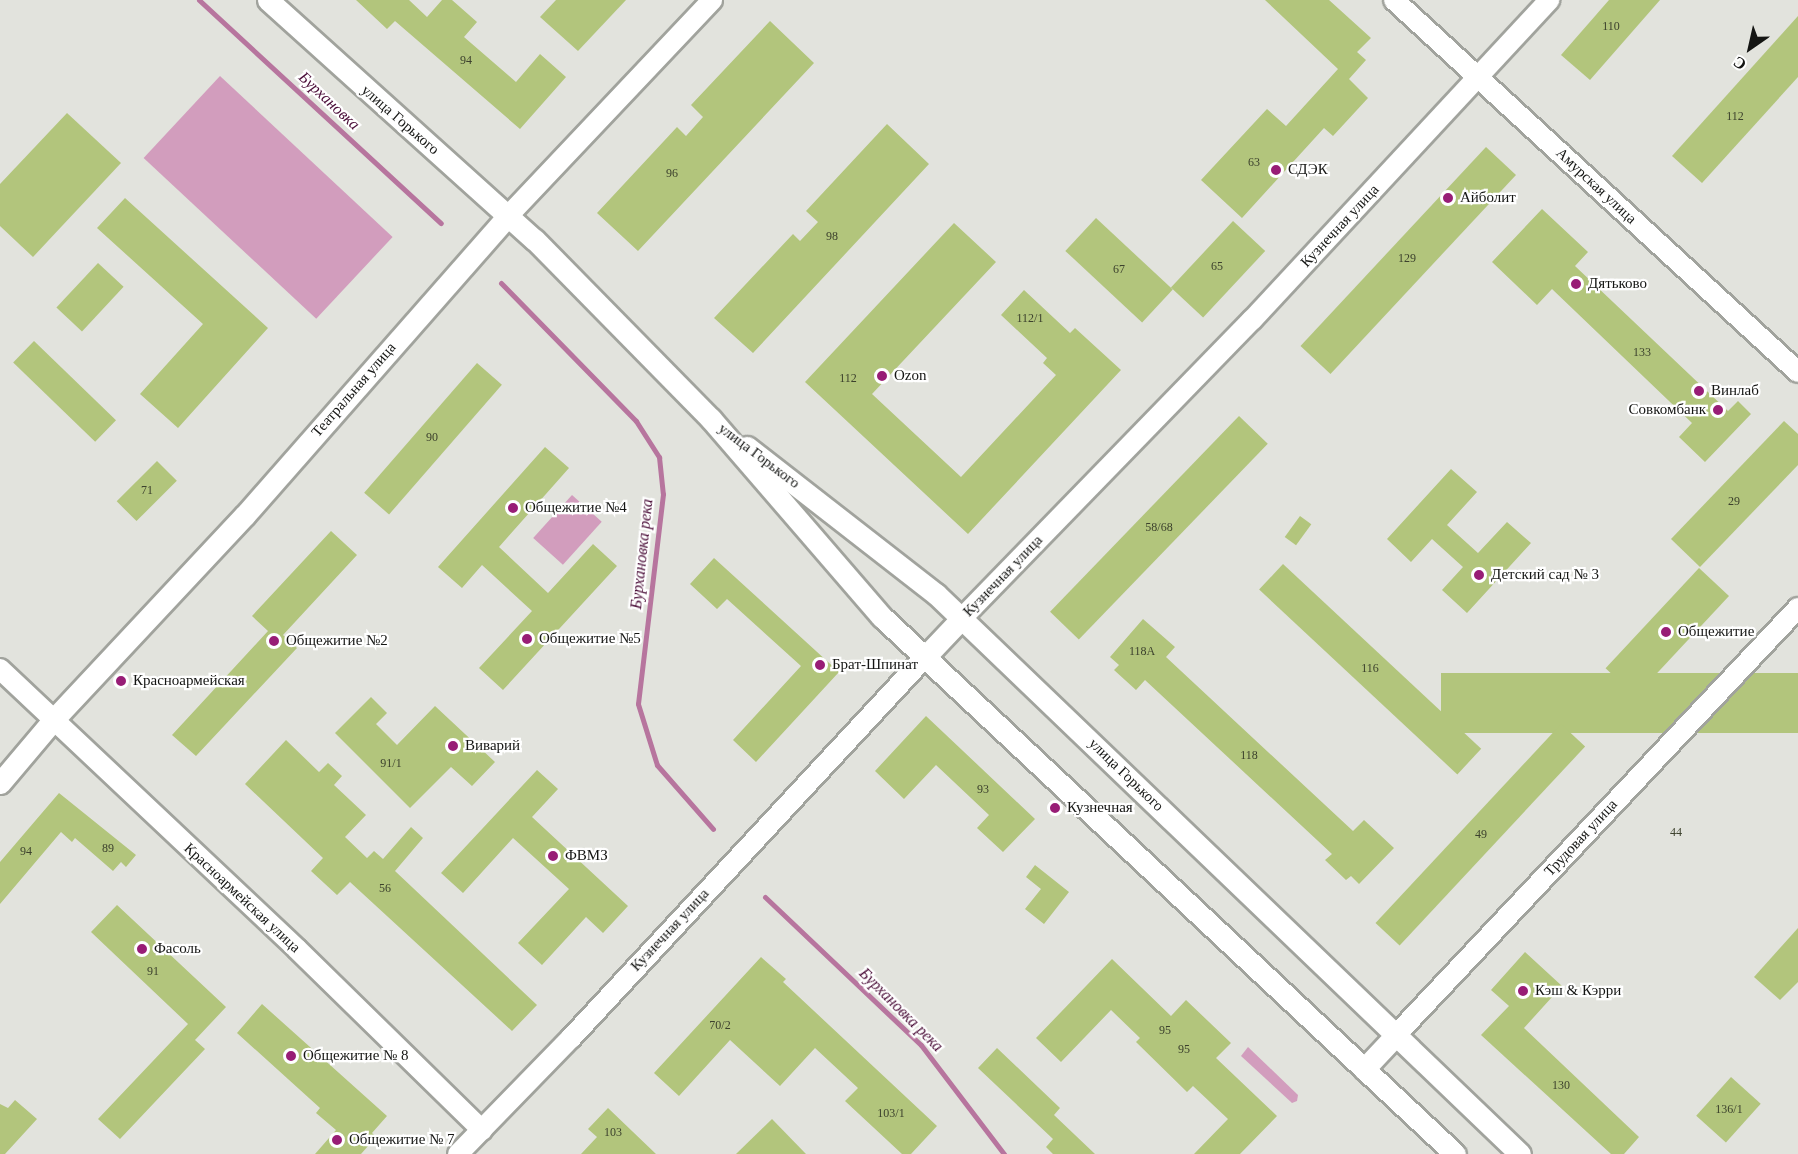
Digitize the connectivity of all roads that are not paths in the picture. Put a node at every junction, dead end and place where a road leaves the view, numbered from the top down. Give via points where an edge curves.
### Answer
1 (268, 0) edge
2 (712, 0) edge
3 (1395, 0) edge
4 (1549, 0) edge
5 (1478, 77) junction
6 (508, 216) junction
7 (1798, 372) edge
8 (711, 419) junction
9 (1798, 608) edge
10 (962, 618) junction
11 (924, 657) junction
12 (0, 669) edge
13 (54, 719) junction
14 (0, 783) edge
15 (1395, 1036) junction
16 (1364, 1069) junction
17 (482, 1130) junction
18 (458, 1154) edge
19 (1455, 1154) edge
20 (1520, 1154) edge

1 - 6 main road, улица Горького
2 - 6 street, Театральная улица
3 - 5 street, Амурская улица
4 - 5 street, Кузнечная улица
5 - 7 street, Амурская улица
5 - 10 street, Кузнечная улица via 1252,320
6 - 8 main road, улица Горького
6 - 13 main road, Театральная улица via 245,514
8 - 10 main road, улица Горького via 916,577
8 - 11 main road, улица Горького via 882,617
9 - 15 street, Трудовая улица
10 - 11 main road, Кузнечная улица
10 - 15 main road, улица Горького
11 - 16 main road, улица Горького
11 - 17 street, Кузнечная улица
12 - 13 street, Красноармейская улица
13 - 14 main road, Театральная улица
13 - 17 street, Красноармейская улица
15 - 16 main road, Трудовая улица
15 - 20 main road, улица Горького
16 - 19 main road, улица Горького
17 - 18 street, Кузнечная улица

